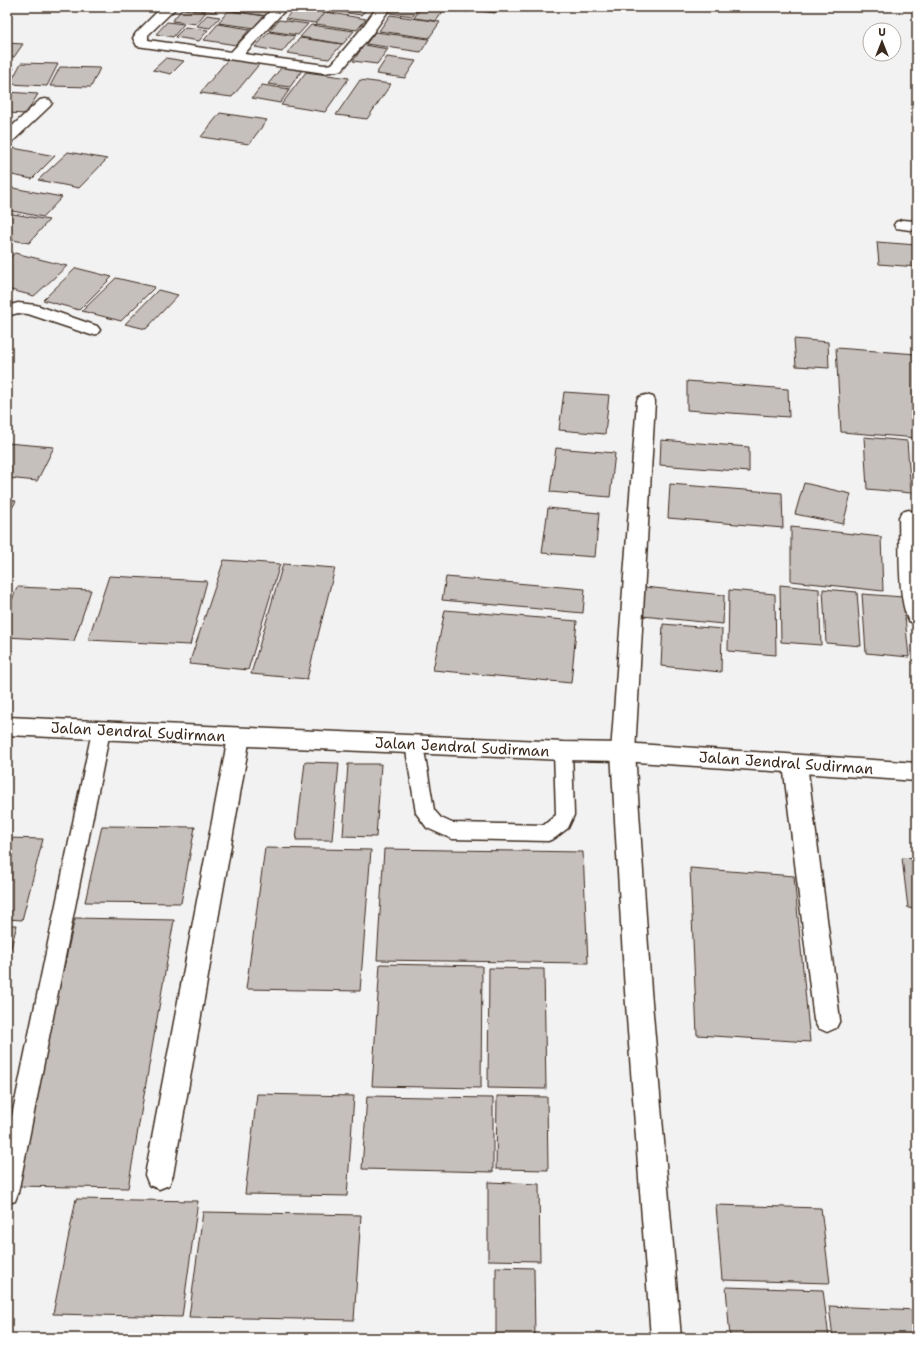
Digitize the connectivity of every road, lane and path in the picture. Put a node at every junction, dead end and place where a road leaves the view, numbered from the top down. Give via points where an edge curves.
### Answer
1 (170, 7) edge
2 (281, 7) edge
3 (384, 7) edge
4 (234, 57) junction
5 (45, 103) dead end
6 (7, 139) edge
7 (7, 311) edge
8 (91, 330) dead end
9 (646, 401) dead end
10 (909, 517) dead end
11 (917, 616) edge
12 (7, 726) edge
13 (101, 731) junction
14 (239, 737) junction
15 (414, 744) junction
16 (563, 751) junction
17 (623, 752) junction
18 (795, 764) junction
19 (917, 772) edge
20 (827, 1020) dead end
21 (159, 1175) dead end
22 (7, 1193) edge
23 (666, 1338) edge

1 - 4 street via 143,33 140,38 142,42
2 - 4 street
3 - 4 street via 367,31 334,68
5 - 6 street
7 - 8 street via 18,308 30,309
9 - 17 street
10 - 11 street via 911,580
12 - 13 street, Jalan Jendral Sudirman
13 - 14 street, Jalan Jendral Sudirman
13 - 22 lane
14 - 15 street, Jalan Jendral Sudirman
14 - 21 street
15 - 16 street, Jalan Jendral Sudirman
15 - 16 lane via 425,813 434,823 452,831 548,833 557,827 565,815
16 - 17 street, Jalan Jendral Sudirman
17 - 18 street, Jalan Jendral Sudirman
17 - 23 street via 637,984
18 - 19 street, Jalan Jendral Sudirman
18 - 20 street

